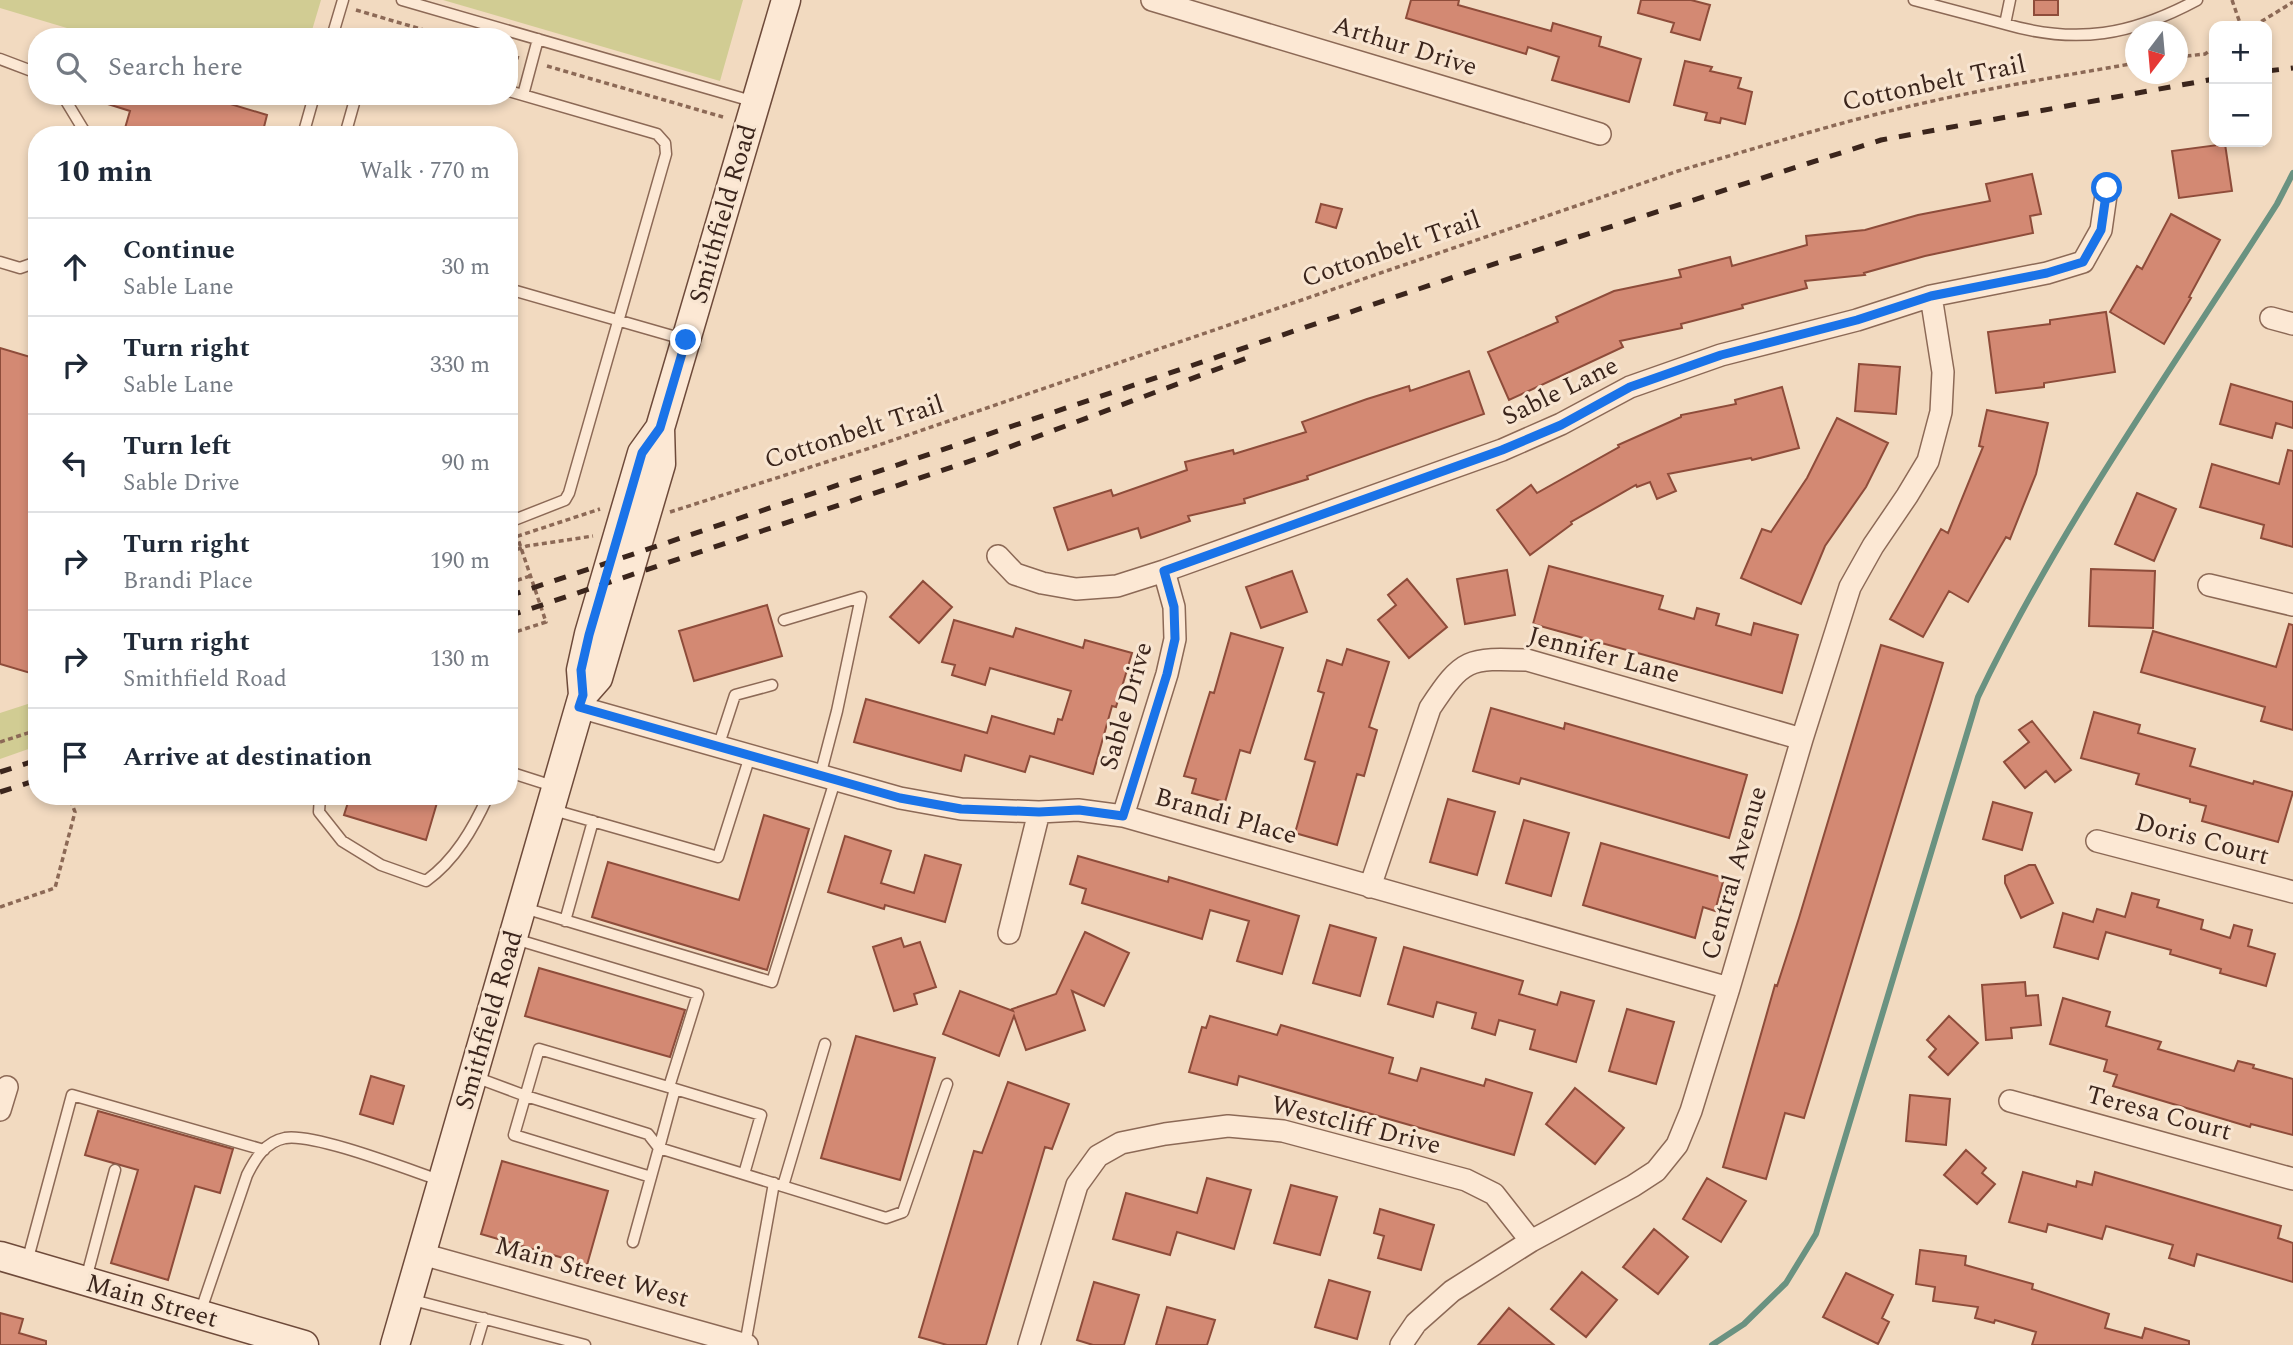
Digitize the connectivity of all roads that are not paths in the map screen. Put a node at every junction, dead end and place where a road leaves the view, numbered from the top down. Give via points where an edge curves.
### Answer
1 (402, 0) edge
2 (786, 0) edge
3 (1152, 0) edge
4 (1913, 0) edge
5 (2010, 0) edge
6 (2197, 0) edge
7 (342, 3) edge
8 (2005, 24) junction
9 (335, 28) edge
10 (500, 28) edge
11 (518, 33) edge
12 (538, 39) junction
13 (0, 59) edge
14 (28, 70) edge
15 (518, 94) edge
16 (523, 95) junction
17 (755, 102) junction
18 (68, 105) edge
19 (311, 105) edge
20 (353, 105) edge
21 (81, 126) edge
22 (306, 126) edge
23 (348, 126) edge
24 (1600, 135) dead end
25 (2107, 188) dead end
26 (0, 262) edge
27 (28, 265) edge
28 (518, 292) edge
29 (1931, 296) junction
30 (2271, 318) dead end
31 (620, 321) junction
32 (2293, 324) edge
33 (686, 340) junction
34 (518, 518) edge
35 (998, 556) dead end
36 (1164, 571) junction
37 (2209, 584) dead end
38 (2293, 605) edge
39 (784, 620) dead end
40 (772, 685) dead end
41 (581, 701) junction
42 (1802, 739) junction
43 (718, 747) junction
44 (750, 756) junction
45 (518, 777) edge
46 (828, 779) junction
47 (553, 798) junction
48 (319, 805) edge
49 (484, 805) edge
50 (1039, 812) junction
51 (1123, 816) junction
52 (593, 821) junction
53 (2097, 841) dead end
54 (1370, 887) junction
55 (2293, 892) edge
56 (521, 908) junction
57 (565, 921) junction
58 (1009, 933) dead end
59 (513, 938) junction
60 (1729, 988) junction
61 (825, 1044) dead end
62 (473, 1077) junction
63 (947, 1084) dead end
64 (7, 1087) dead end
65 (672, 1088) junction
66 (526, 1096) junction
67 (2010, 1101) dead end
68 (0, 1110) edge
69 (659, 1148) junction
70 (264, 1150) junction
71 (115, 1170) dead end
72 (744, 1174) junction
73 (651, 1177) junction
74 (2293, 1179) edge
75 (442, 1181) junction
76 (779, 1185) junction
77 (1531, 1241) junction
78 (633, 1242) dead end
79 (422, 1254) junction
80 (13, 1260) edge
81 (85, 1282) junction
82 (409, 1298) junction
83 (200, 1315) junction
84 (484, 1318) junction
85 (304, 1345) edge
86 (395, 1345) edge
87 (476, 1345) edge
88 (584, 1345) edge
89 (746, 1345) edge
90 (1029, 1345) edge
91 (1401, 1345) edge

1 - 10 lane
2 - 17 main road, Smithfield Road
3 - 24 street, Arthur Drive
4 - 8 lane
5 - 8 lane
6 - 8 lane via 2135,28 2085,35 2039,34
7 - 9 lane
11 - 12 lane
12 - 16 lane
12 - 17 lane
13 - 14 lane
15 - 16 lane
16 - 31 lane via 657,134 665,143 666,154
17 - 33 main road, Smithfield Road
18 - 21 lane
19 - 22 lane
20 - 23 lane
25 - 29 street, Sable Lane via 2101,230 2083,262
26 - 27 lane via 20,268
28 - 31 lane
29 - 36 street, Sable Lane via 1721,355 1630,387 1561,425 1502,450
29 - 42 street, Central Avenue via 1943,372 1941,412 1928,461 1850,587
30 - 32 street
31 - 33 lane
31 - 34 lane via 569,493 565,500
33 - 41 main road, Smithfield Road via 660,428 661,464 651,502 598,678
35 - 36 street, Sable Lane via 1015,574 1076,589 1118,586
36 - 51 street, Sable Drive via 1174,607 1175,639
37 - 38 street
39 - 46 lane via 861,597
40 - 43 lane via 736,695
41 - 43 street, Brandi Place
41 - 47 main road, Smithfield Road
42 - 54 street, Jennifer Lane via 1527,660 1466,663 1430,708
42 - 60 street, Central Avenue
43 - 44 street, Brandi Place
44 - 46 street, Brandi Place
44 - 52 lane via 718,857
45 - 47 lane
46 - 50 street, Brandi Place via 961,809
46 - 57 lane via 772,982
47 - 52 lane
47 - 56 main road, Smithfield Road
48 - 49 lane via 319,812 342,841 381,865 426,881 443,869 463,843
50 - 51 street, Brandi Place via 1079,810
50 - 58 street
51 - 54 street, Brandi Place
52 - 57 lane
53 - 55 street, Doris Court
54 - 60 street, Brandi Place
56 - 57 lane
56 - 59 main road, Smithfield Road
59 - 62 main road, Smithfield Road
59 - 65 lane via 698,994
60 - 77 street, Central Avenue via 1677,1145 1656,1171
61 - 76 lane
62 - 66 lane
62 - 75 main road, Smithfield Road
63 - 76 lane via 903,1212 886,1218
64 - 68 street
65 - 66 lane via 539,1049
65 - 69 lane
65 - 72 lane via 761,1115
66 - 69 lane via 649,1134
66 - 73 lane via 514,1135
67 - 74 street, Teresa Court
69 - 72 lane
69 - 73 lane
70 - 75 lane via 284,1138 304,1139
70 - 80 lane via 72,1095
70 - 83 lane via 247,1175
71 - 81 lane
72 - 76 lane
73 - 78 lane
75 - 79 main road, Smithfield Road
76 - 89 lane
77 - 90 street, Westcliff Drive via 1494,1194 1466,1181 1283,1131 1228,1126 1121,1143 1098,1156 1077,1185
77 - 91 street, Central Avenue via 1452,1291 1416,1322
79 - 82 main road, Smithfield Road
79 - 89 street, Main Street West
80 - 81 main road, Main Street
81 - 83 main road, Main Street
82 - 84 lane
82 - 86 main road, Smithfield Road
83 - 85 main road, Main Street
84 - 87 lane
84 - 88 lane

